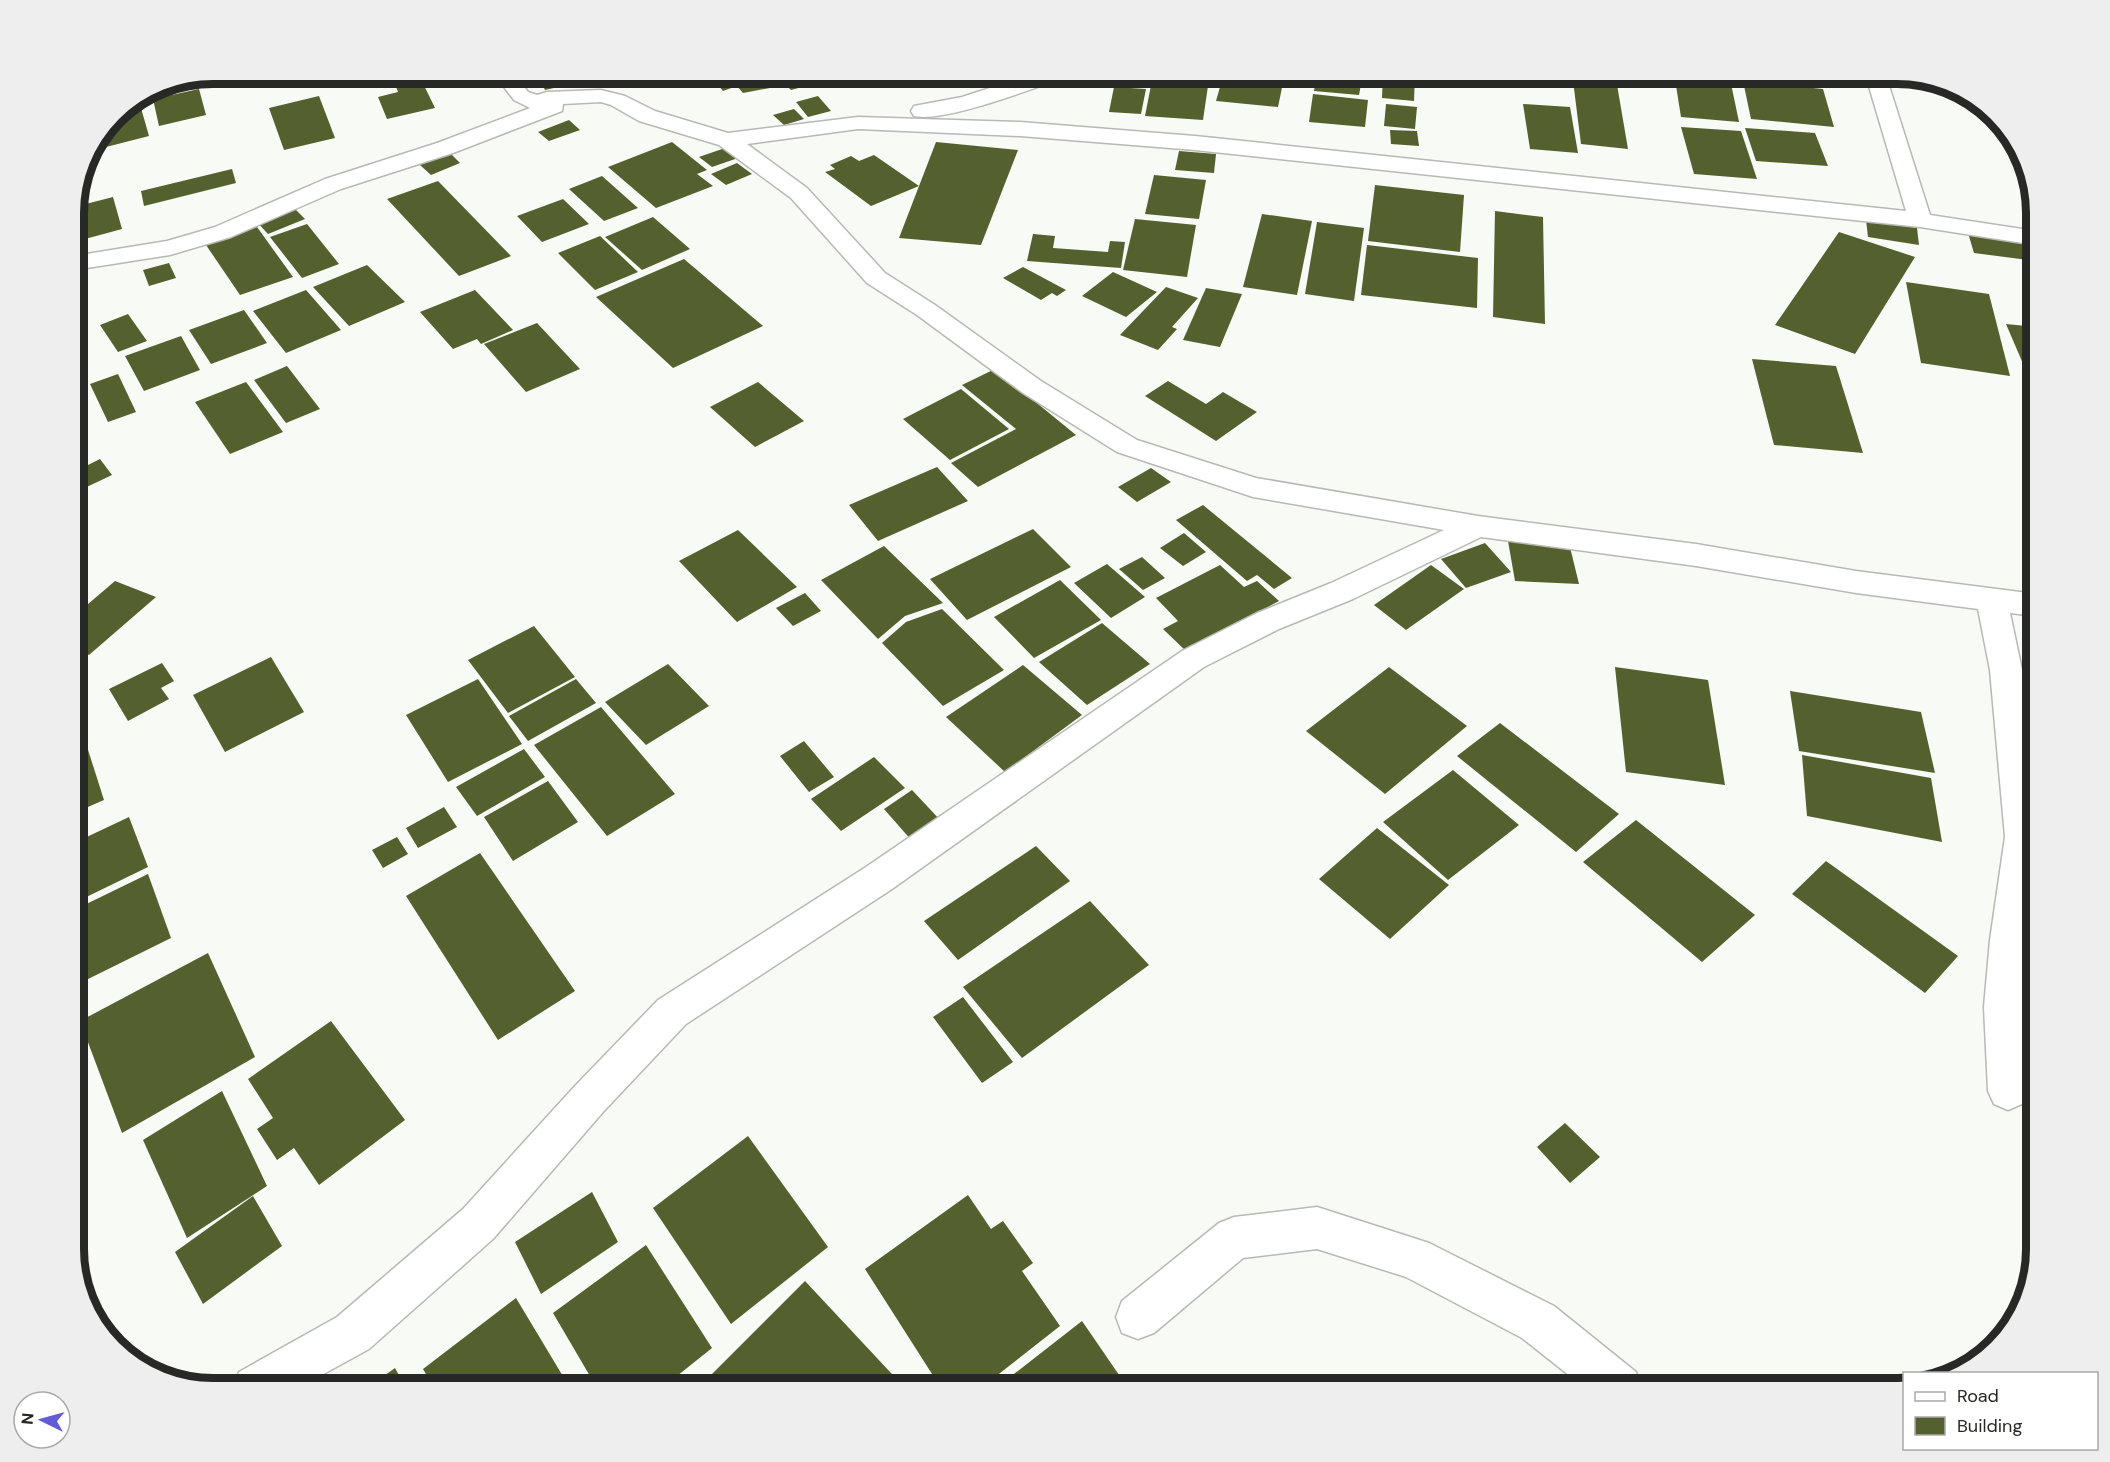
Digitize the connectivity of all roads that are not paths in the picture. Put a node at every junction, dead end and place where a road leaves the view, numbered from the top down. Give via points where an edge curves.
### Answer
1 (511, 84) edge
2 (1027, 84) edge
3 (1878, 84) edge
4 (539, 104) junction
5 (858, 123) junction
6 (728, 140) junction
7 (1920, 220) junction
8 (2026, 236) edge
9 (84, 261) edge
10 (1478, 526) junction
11 (1992, 601) junction
12 (2026, 604) edge
13 (2008, 1091) dead end
14 (1138, 1317) dead end
15 (274, 1378) edge
16 (1607, 1378) edge

1 - 4 street via 521,96
2 - 5 street via 966,103
3 - 7 street
4 - 6 street via 547,98 601,96 618,100 647,116
4 - 9 street via 554,106 445,148 333,184 223,232 171,248
5 - 6 street
5 - 7 street via 1020,129 1195,143
6 - 10 street via 799,193 876,278 1032,387 1127,446 1253,487
7 - 8 street
10 - 11 street
10 - 15 street via 1193,659 879,878 672,1012 478,1224 353,1333
11 - 12 street
11 - 13 street via 2006,670 2022,837 2003,1007
14 - 16 street via 1234,1239 1317,1228 1414,1258 1538,1322

